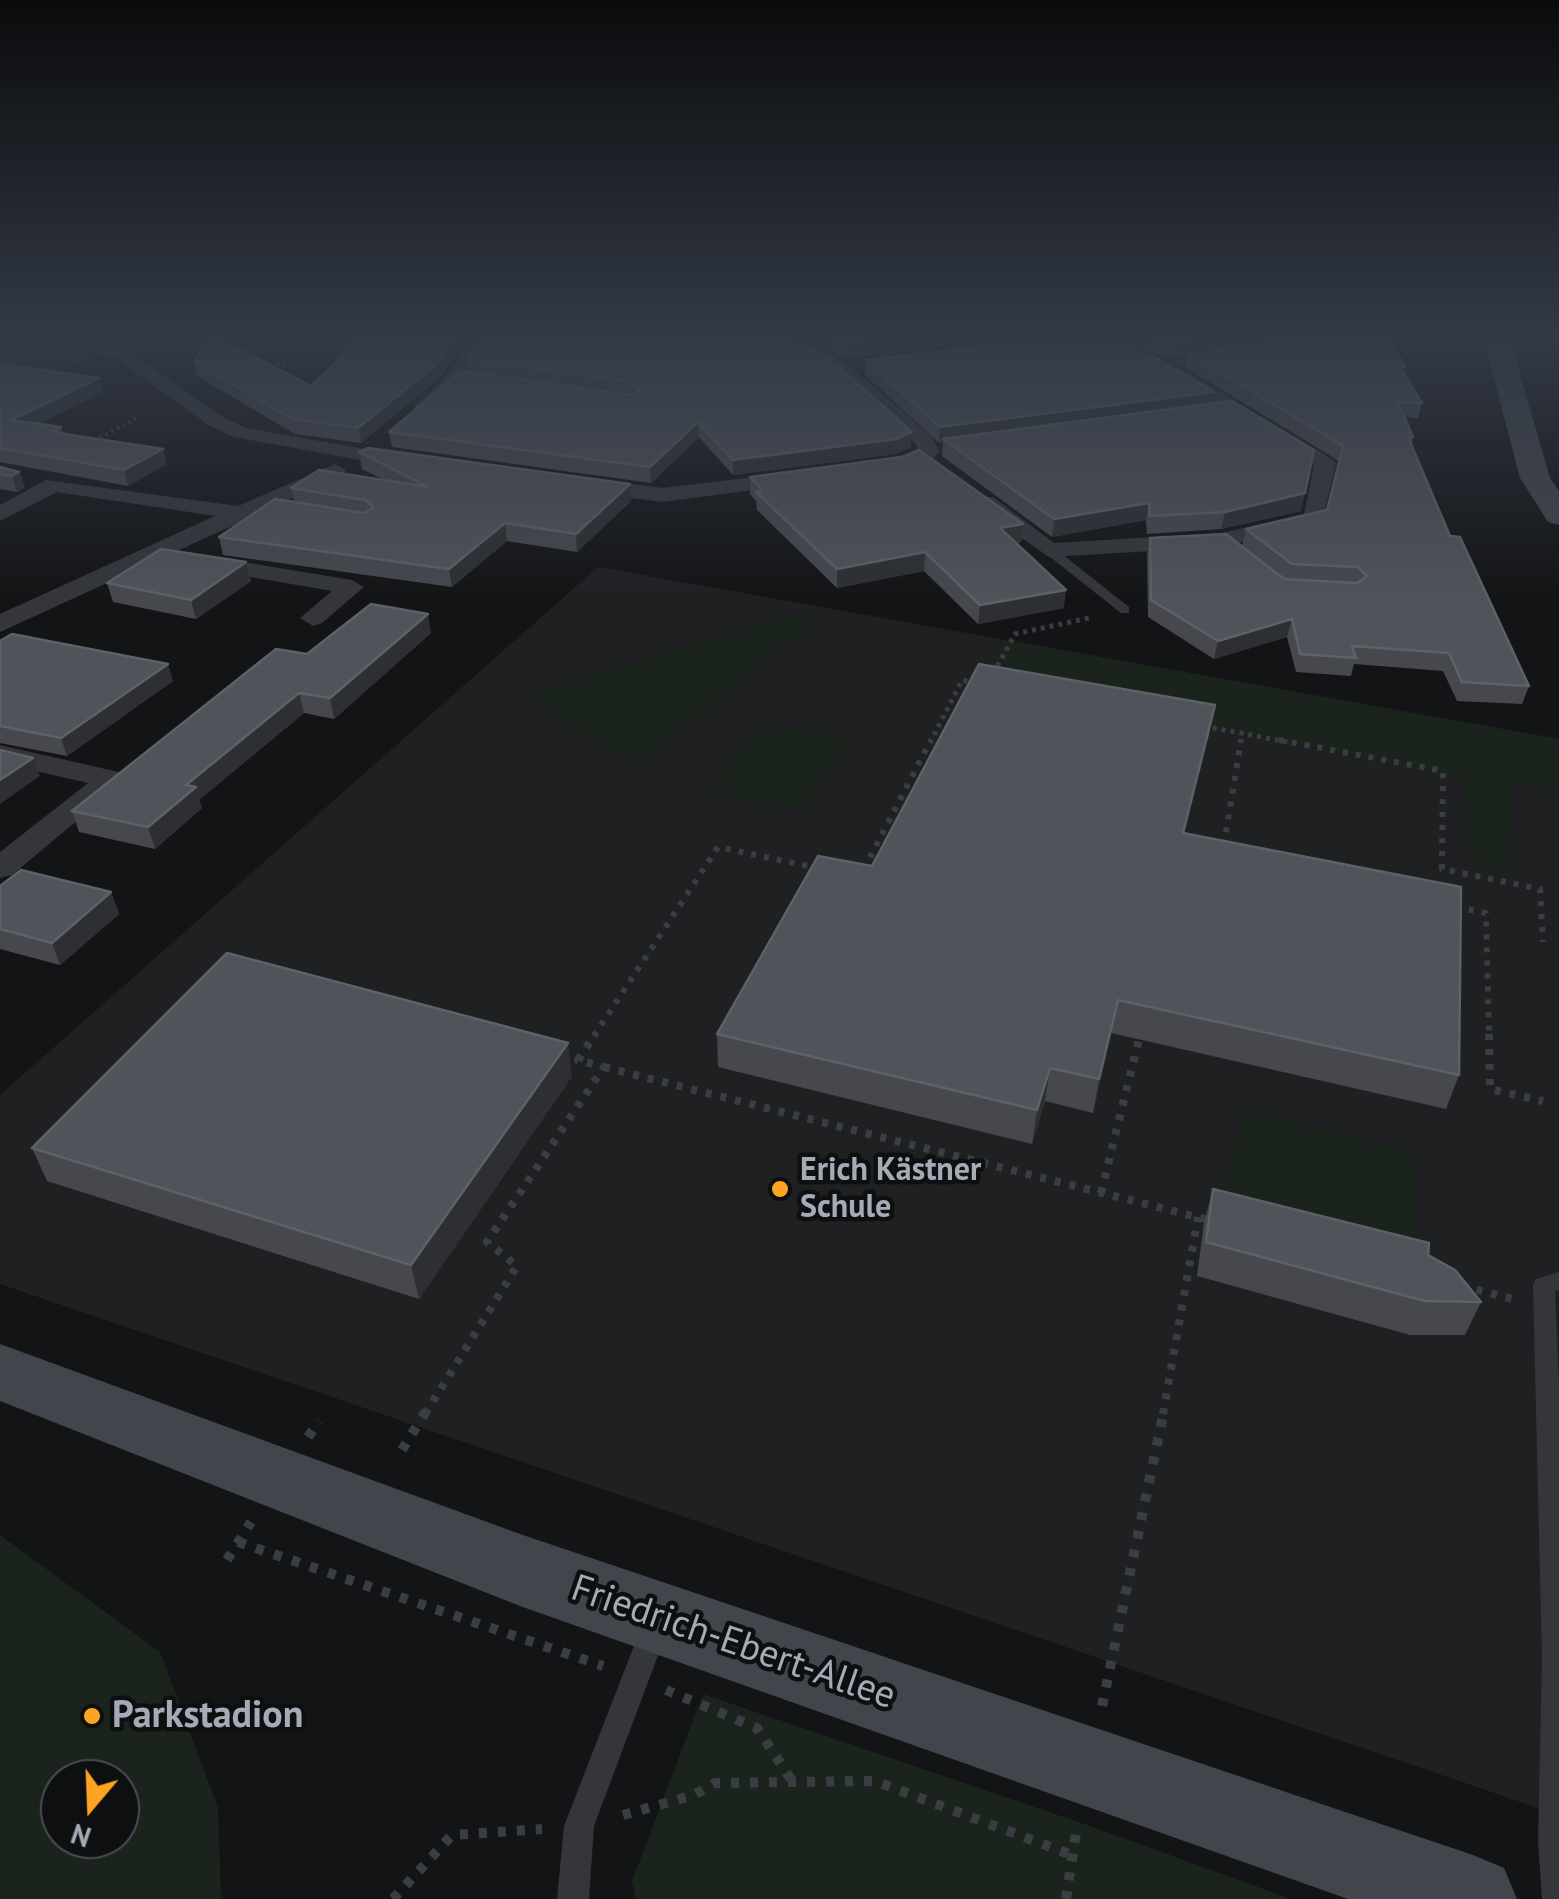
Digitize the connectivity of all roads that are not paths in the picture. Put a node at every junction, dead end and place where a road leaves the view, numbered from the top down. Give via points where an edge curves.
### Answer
1 (223, 425) edge
2 (906, 425) edge
3 (1254, 425) edge
4 (1520, 425) edge
5 (386, 441) edge
6 (364, 456) junction
7 (420, 464) edge
8 (864, 469) edge
9 (828, 474) edge
10 (22, 479) edge
11 (569, 483) edge
12 (54, 485) junction
13 (971, 492) edge
14 (261, 510) junction
15 (0, 514) edge
16 (1559, 515) edge
17 (1050, 550) junction
18 (156, 554) junction
19 (1125, 610) road end
20 (313, 618) dead end
21 (0, 624) edge
22 (0, 754) edge
23 (0, 868) edge
24 (1559, 1282) edge
25 (0, 1372) edge
26 (647, 1647) junction
27 (1558, 1657) edge
28 (573, 1899) edge
29 (1473, 1899) edge
30 (1558, 1899) edge

1 - 6 street
2 - 8 street via 933,457
3 - 17 street via 1325,462 1314,518 1229,546
4 - 16 street via 1534,478
5 - 6 street
6 - 7 street
6 - 14 street
9 - 11 street via 662,495
10 - 12 street
12 - 14 street
12 - 15 street
13 - 17 street
14 - 18 street
17 - 19 lane
18 - 20 street via 352,587
18 - 21 street
22 - 23 street via 112,778
24 - 27 lane via 1544,1284
25 - 26 street, Friedrich-Ebert-Allee via 483,1556
26 - 28 lane via 579,1826
26 - 29 street, Friedrich-Ebert-Allee
27 - 30 lane

